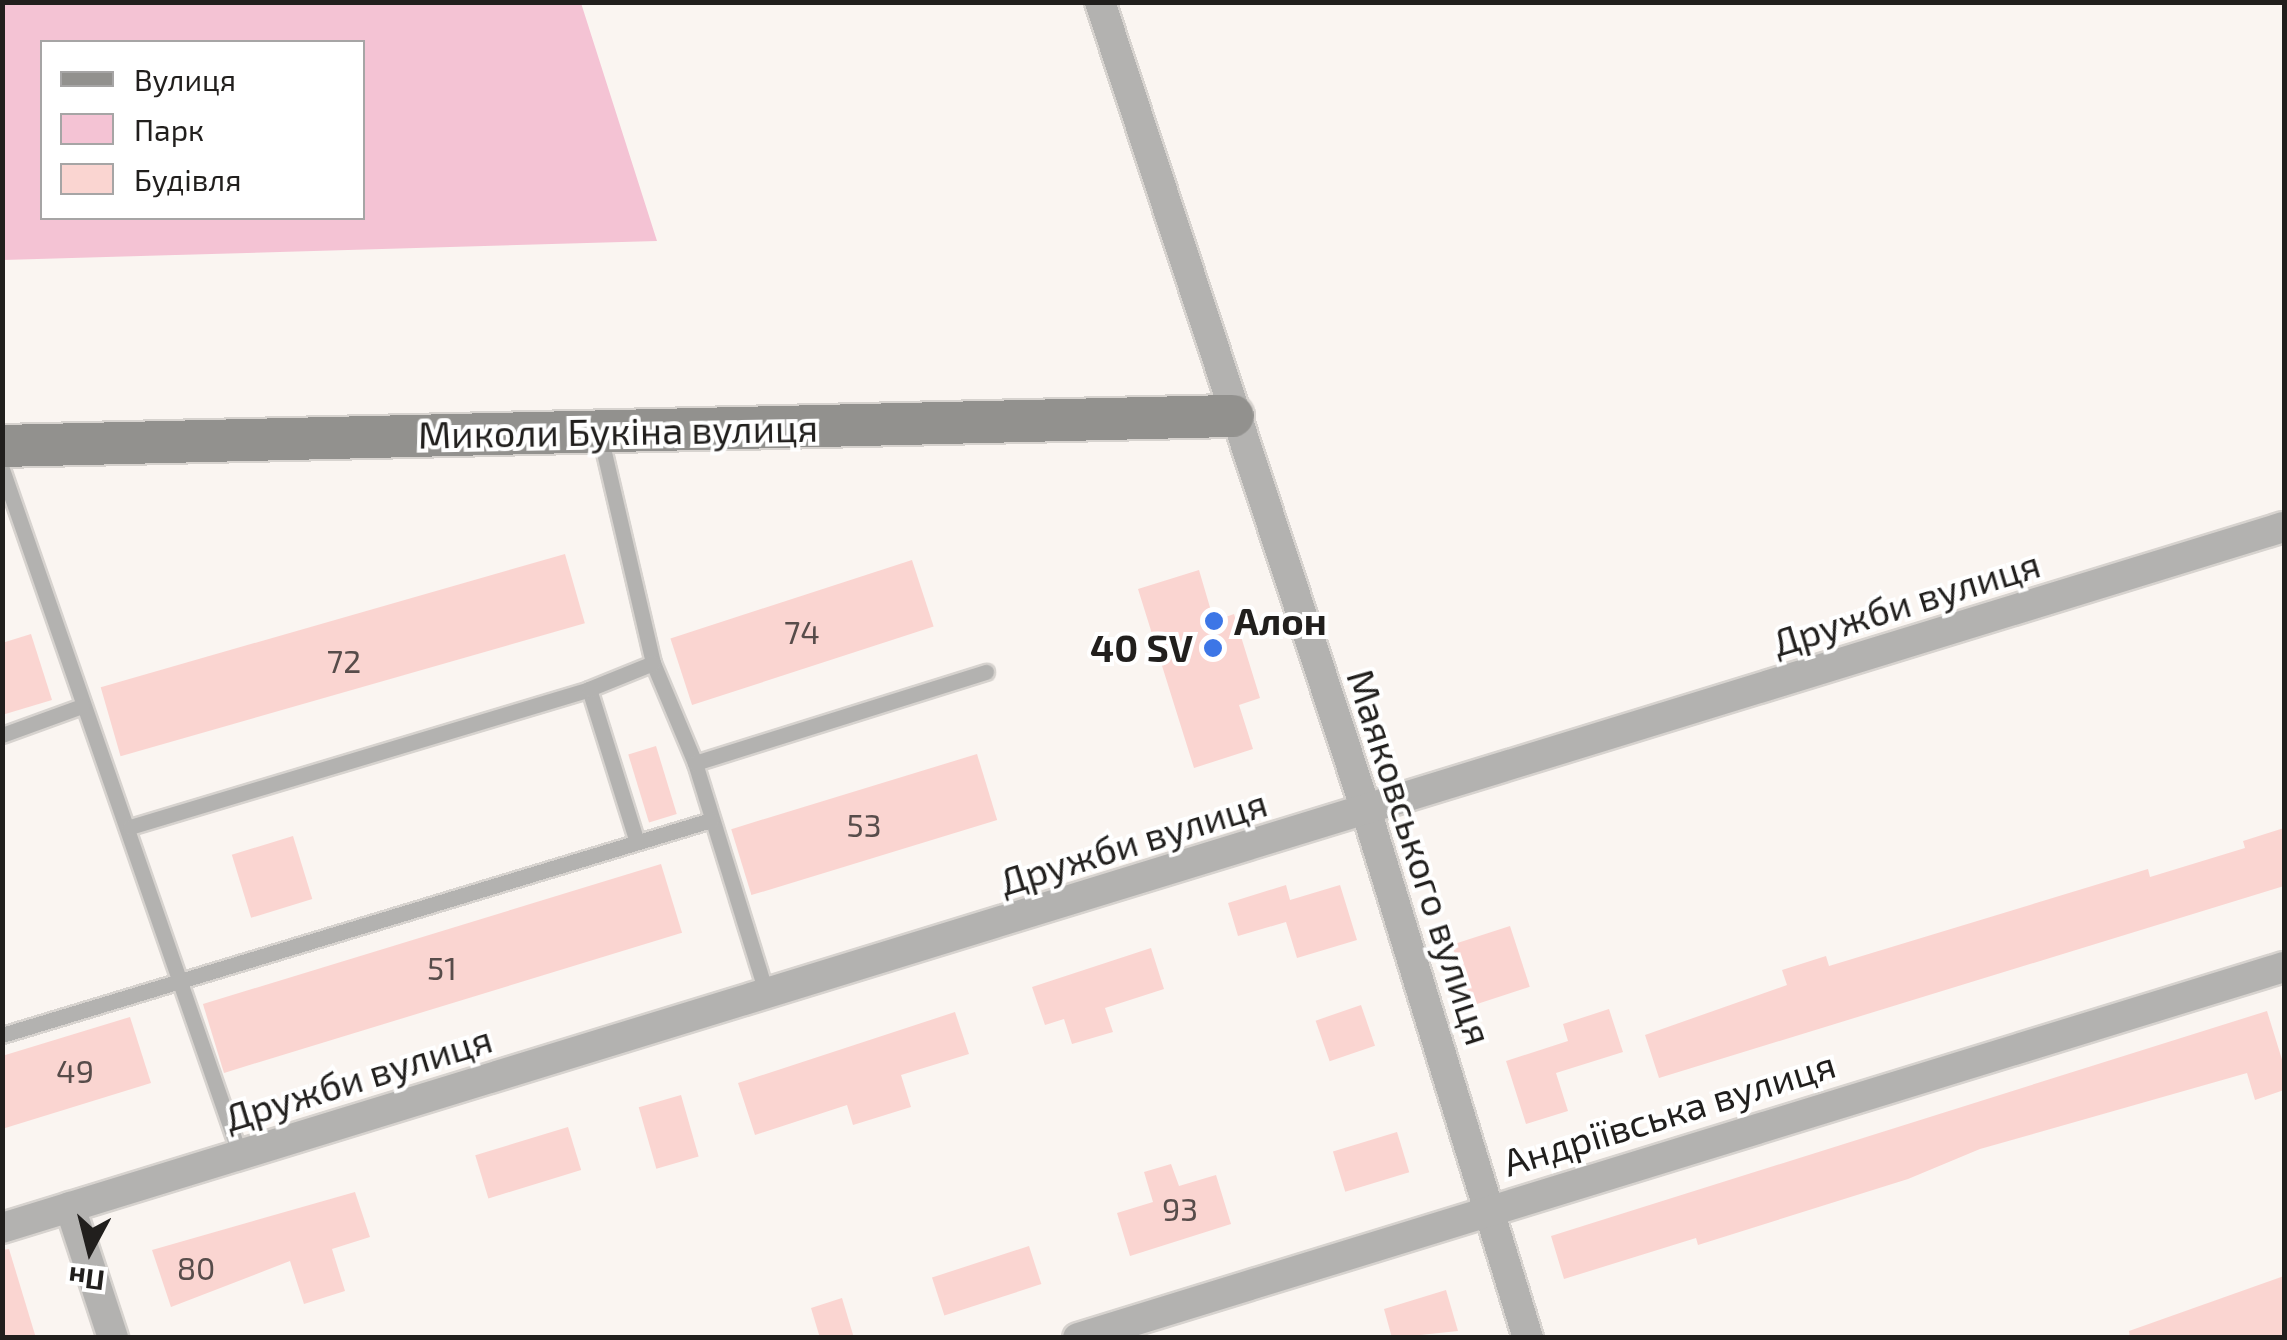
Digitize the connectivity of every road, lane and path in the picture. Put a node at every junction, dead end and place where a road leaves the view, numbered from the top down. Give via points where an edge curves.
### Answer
1 (1100, 2) edge
2 (1233, 416) junction
3 (599, 431) junction
4 (2, 446) edge
5 (2, 470) edge
6 (2284, 527) edge
7 (653, 664) junction
8 (986, 672) dead end
9 (589, 689) junction
10 (82, 706) junction
11 (2, 735) edge
12 (695, 763) junction
13 (1367, 813) junction
14 (710, 820) junction
15 (130, 827) junction
16 (637, 842) junction
17 (2284, 967) edge
18 (181, 978) junction
19 (767, 995) junction
20 (2, 1035) edge
21 (240, 1155) junction
22 (70, 1207) junction
23 (1488, 1210) junction
24 (2, 1228) edge
25 (113, 1338) edge
26 (1078, 1338) edge
27 (1528, 1338) edge

1 - 2 street, Маяковського вулиця
2 - 3 street, Миколи Букіна вулиця
2 - 13 street, Маяковського вулиця
3 - 4 street, Миколи Букіна вулиця
3 - 7 lane
5 - 10 lane
6 - 13 street, Дружби вулиця
7 - 9 lane
7 - 12 lane
8 - 12 lane
9 - 15 lane
9 - 16 lane
10 - 11 lane
10 - 15 lane
12 - 14 lane
13 - 19 street, Дружби вулиця
13 - 23 street, Маяковського вулиця
14 - 16 lane
14 - 19 lane
15 - 18 lane
16 - 18 lane
17 - 23 street, Андріївська вулиця
18 - 20 lane
18 - 21 lane
19 - 21 street, Дружби вулиця
21 - 22 street, Дружби вулиця
22 - 24 street, Дружби вулиця
22 - 25 street
23 - 26 street, Андріївська вулиця
23 - 27 street, Маяковського вулиця

